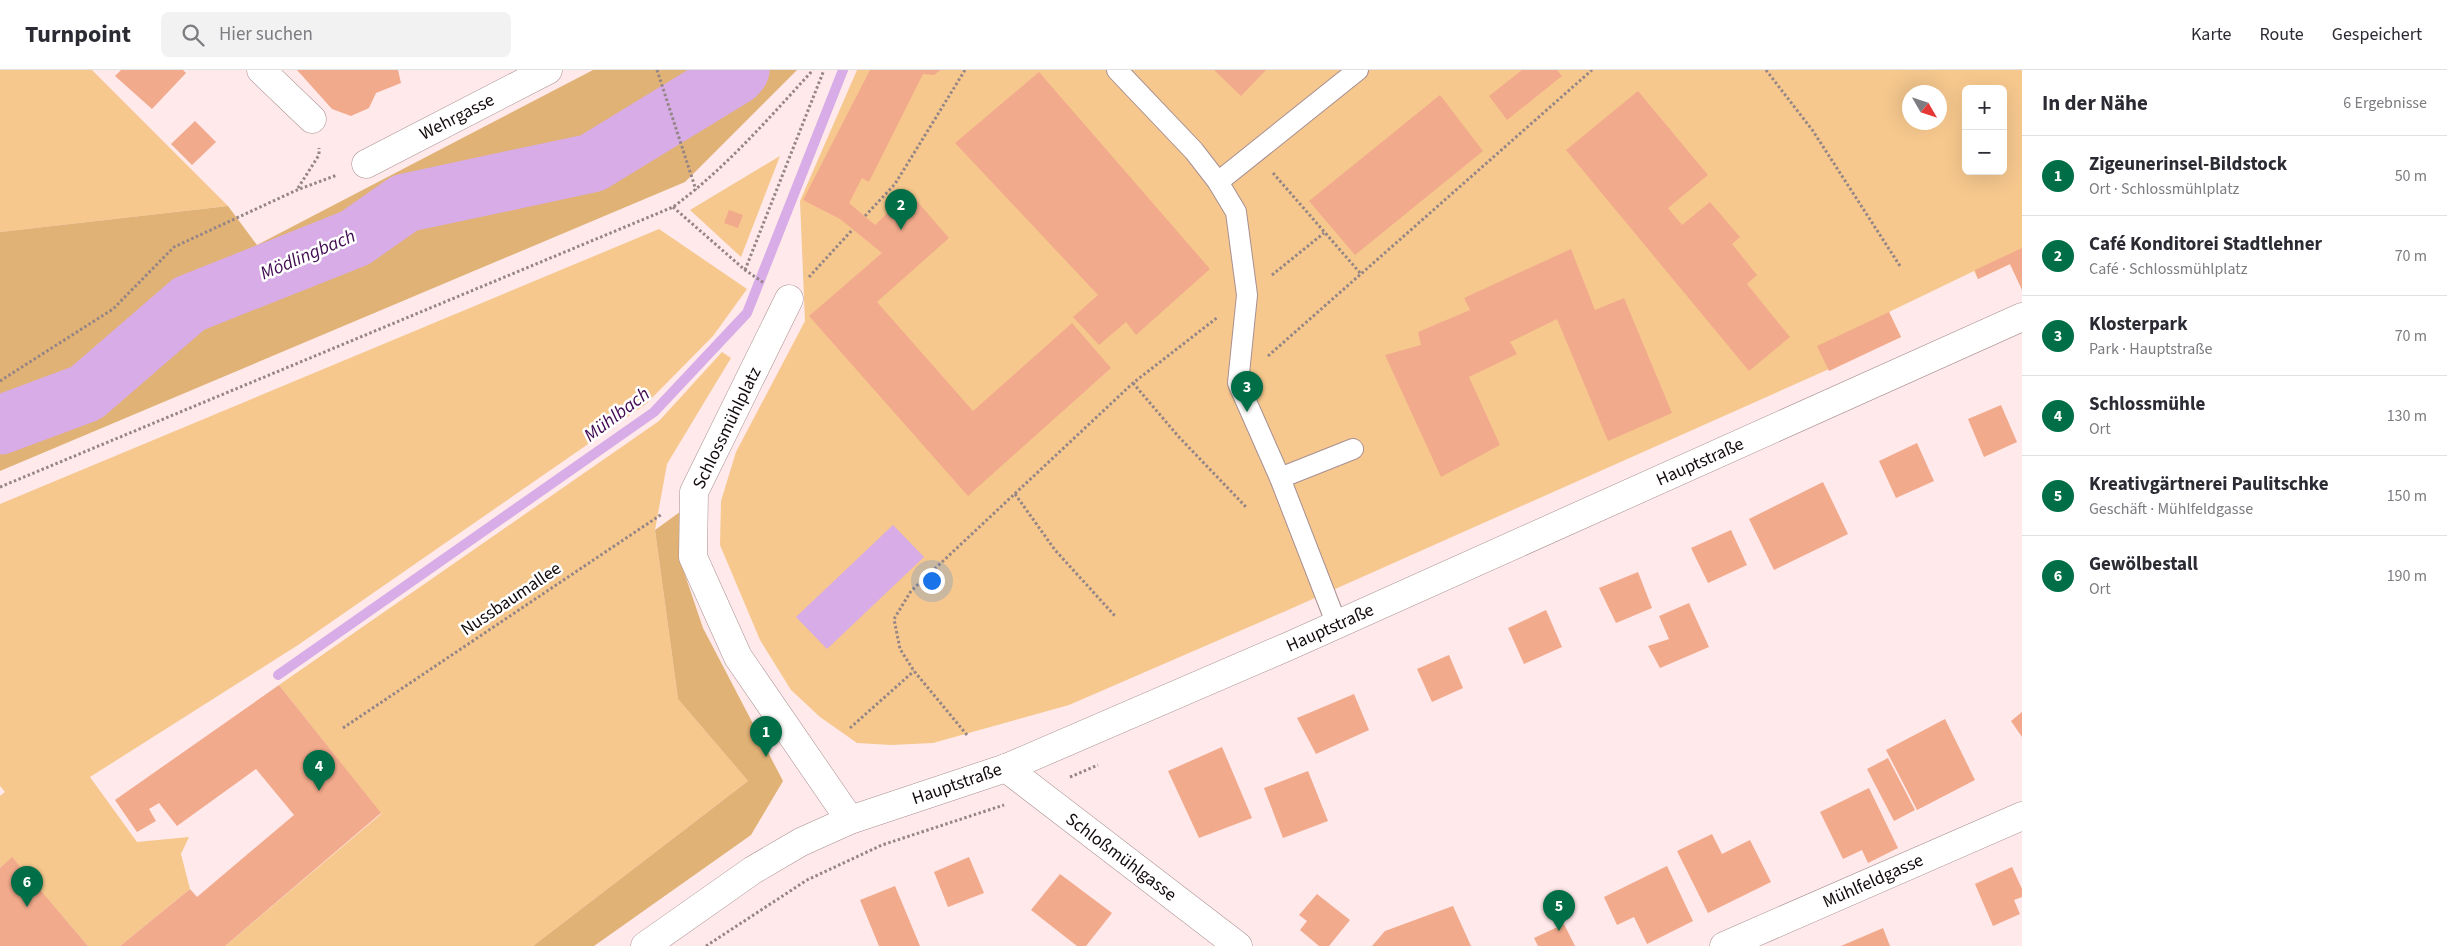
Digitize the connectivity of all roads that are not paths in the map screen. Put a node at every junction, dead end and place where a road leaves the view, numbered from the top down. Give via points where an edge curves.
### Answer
1 (261, 70) edge
2 (548, 70) edge
3 (1117, 70) edge
4 (1358, 70) edge
5 (312, 119) dead end
6 (366, 164) road end
7 (1218, 182) junction
8 (790, 299) road end
9 (2022, 317) edge
10 (1353, 449) dead end
11 (1280, 478) junction
12 (1337, 625) junction
13 (1006, 768) junction
14 (2022, 816) edge
15 (850, 820) junction
16 (645, 946) edge
17 (1238, 946) edge
18 (1724, 946) edge

1 - 5 street
2 - 6 street, Wehrgasse
3 - 7 lane via 1194,151
4 - 7 lane
7 - 11 lane via 1236,212 1246,295 1238,383
8 - 15 street, Schlossmühlplatz via 694,492 693,556 738,657
9 - 12 street, Hauptstraße
10 - 11 lane
11 - 12 lane
12 - 13 street, Hauptstraße
13 - 15 street, Hauptstraße
13 - 17 street, Schloßmühlgasse
14 - 18 street, Mühlfeldgasse
15 - 16 street, Hauptstraße via 800,842 752,870

